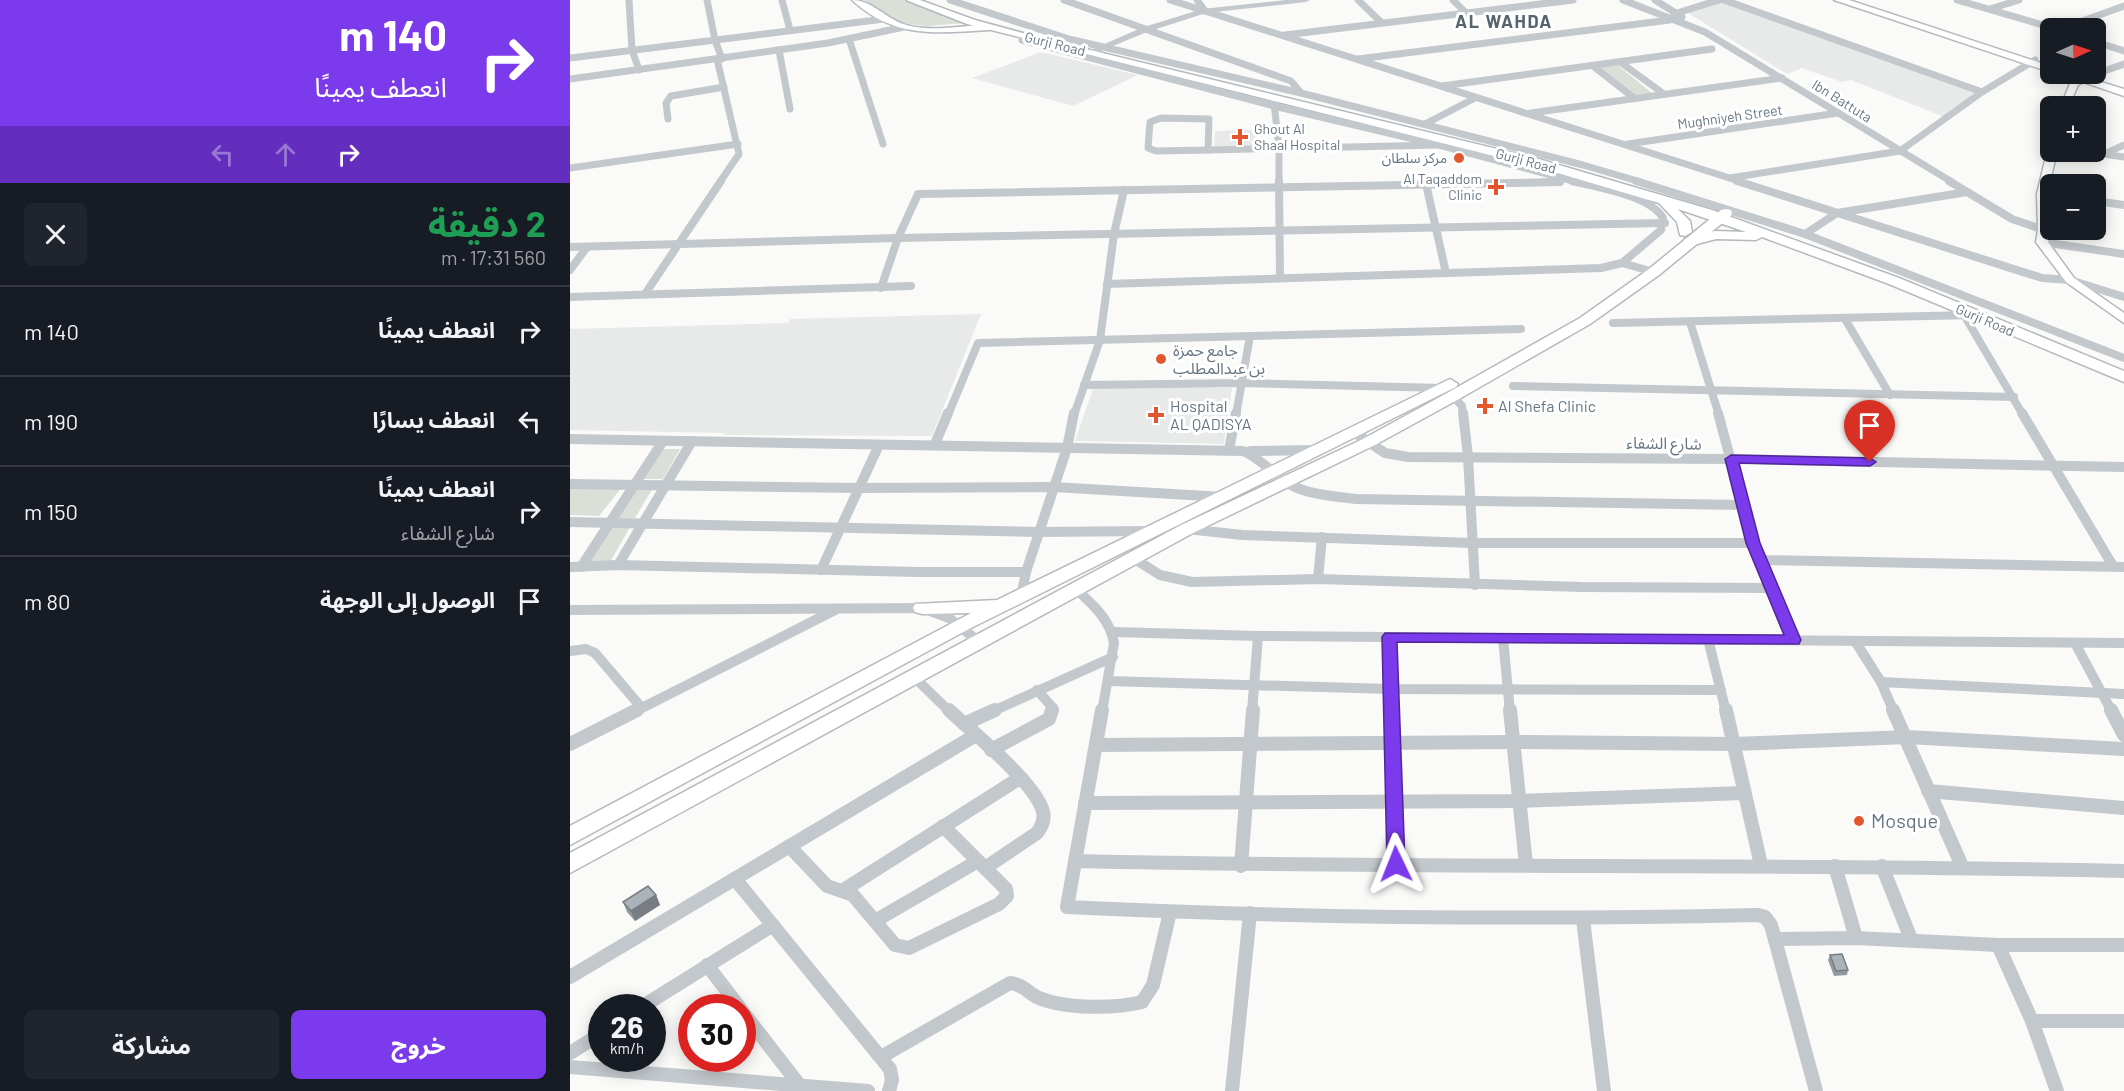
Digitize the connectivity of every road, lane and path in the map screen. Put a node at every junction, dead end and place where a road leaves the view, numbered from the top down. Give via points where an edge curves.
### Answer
1 (629, 0) edge
2 (707, 0) edge
3 (782, 0) edge
4 (856, 0) edge
5 (911, 0) edge
6 (928, 0) edge
7 (950, 0) edge
8 (1064, 0) edge
9 (1170, 0) edge
10 (1197, 0) edge
11 (1306, 0) edge
12 (1358, 0) edge
13 (1453, 0) edge
14 (1573, 0) edge
15 (1623, 0) edge
16 (1655, 0) edge
17 (1719, 0) edge
18 (1724, 0) edge
19 (1957, 0) edge
20 (2019, 0) edge
21 (1852, 1) edge
22 (2124, 6) edge
23 (1990, 10) junction
24 (1205, 11) junction
25 (1466, 12) junction
26 (1677, 16) junction
27 (2091, 18) edge
28 (884, 19) junction
29 (1381, 22) junction
30 (2040, 24) edge
31 (904, 27) junction
32 (989, 27) junction
33 (790, 30) junction
34 (1144, 30) junction
35 (1282, 35) junction
36 (849, 39) junction
37 (715, 40) junction
38 (1022, 40) dead end
39 (1722, 42) junction
40 (2106, 45) edge
41 (1730, 47) junction
42 (1712, 49) junction
43 (632, 50) junction
44 (1095, 50) junction
45 (779, 51) junction
46 (2124, 51) edge
47 (570, 57) edge
48 (719, 59) junction
49 (1354, 60) junction
50 (2033, 61) junction
51 (1620, 62) junction
52 (2040, 63) edge
53 (2124, 64) edge
54 (1593, 66) junction
55 (2106, 69) edge
56 (639, 70) junction
57 (1782, 78) junction
58 (570, 79) edge
59 (2106, 82) edge
60 (2103, 84) edge
61 (1439, 86) junction
62 (724, 87) junction
63 (2124, 87) edge
64 (1982, 92) junction
65 (1301, 93) junction
66 (2124, 93) edge
67 (1664, 94) junction
68 (1475, 98) junction
69 (1634, 98) junction
70 (1274, 102) junction
71 (790, 109) dead end
72 (1838, 113) junction
73 (1528, 114) junction
74 (668, 119) dead end
75 (1422, 126) junction
76 (1453, 143) junction
77 (738, 144) junction
78 (883, 144) dead end
79 (1625, 144) junction
80 (2124, 145) edge
81 (1440, 146) junction
82 (1279, 149) junction
83 (1208, 150) junction
84 (1900, 151) junction
85 (2106, 154) edge
86 (2106, 154) edge
87 (2124, 157) edge
88 (1540, 161) junction
89 (570, 168) edge
90 (1727, 178) junction
91 (1575, 181) junction
92 (1426, 184) junction
93 (1279, 186) junction
94 (1124, 190) junction
95 (1967, 192) junction
96 (1661, 199) junction
97 (2106, 202) edge
98 (2124, 205) edge
99 (1717, 213) junction
100 (1837, 213) junction
101 (1665, 223) junction
102 (1436, 228) junction
103 (1281, 231) junction
104 (1114, 234) junction
105 (1805, 234) junction
106 (2040, 234) edge
107 (1775, 236) junction
108 (1688, 237) junction
109 (898, 238) junction
110 (2045, 240) edge
111 (2061, 240) edge
112 (679, 244) junction
113 (570, 247) edge
114 (587, 247) junction
115 (2124, 254) edge
116 (1622, 263) junction
117 (570, 270) edge
118 (1648, 270) junction
119 (1446, 273) junction
120 (1280, 278) junction
121 (2070, 280) junction
122 (1107, 284) junction
123 (912, 286) dead end
124 (881, 288) junction
125 (645, 294) junction
126 (570, 297) edge
127 (2124, 297) edge
128 (1969, 315) junction
129 (1845, 319) junction
130 (2124, 319) edge
131 (1690, 322) junction
132 (1612, 323) dead end
133 (1521, 329) dead end
134 (1250, 336) junction
135 (1100, 340) junction
136 (2124, 358) edge
137 (2124, 369) edge
138 (2124, 377) edge
139 (1242, 383) junction
140 (1084, 385) junction
141 (1513, 386) dead end
142 (1712, 390) junction
143 (1448, 392) junction
144 (1890, 395) junction
145 (2014, 397) junction
146 (1361, 437) junction
147 (570, 439) edge
148 (663, 441) junction
149 (692, 441) junction
150 (935, 444) junction
151 (879, 445) junction
152 (1068, 448) junction
153 (1229, 450) junction
154 (1318, 450) junction
155 (1243, 451) junction
156 (1468, 456) junction
157 (1731, 459) junction
158 (2055, 466) junction
159 (2124, 467) edge
160 (1280, 477) junction
161 (636, 483) junction
162 (570, 484) edge
163 (667, 484) junction
164 (1054, 487) junction
165 (859, 488) junction
166 (1224, 497) junction
167 (1469, 502) junction
168 (1744, 505) junction
169 (570, 522) edge
170 (610, 523) junction
171 (643, 523) junction
172 (840, 527) junction
173 (1187, 529) junction
174 (1154, 531) junction
175 (1038, 532) junction
176 (1322, 537) junction
177 (1472, 543) junction
178 (1753, 543) junction
179 (1133, 558) junction
180 (1760, 560) junction
181 (618, 565) junction
182 (575, 567) edge
183 (2119, 567) edge
184 (821, 570) junction
185 (1026, 572) junction
186 (1317, 579) junction
187 (1475, 585) junction
188 (1771, 588) junction
189 (1076, 589) junction
190 (1012, 602) junction
191 (838, 608) junction
192 (922, 608) junction
193 (570, 610) edge
194 (960, 626) junction
195 (1113, 632) junction
196 (1258, 636) junction
197 (1390, 637) junction
198 (1503, 638) junction
199 (1708, 639) junction
200 (1794, 640) junction
201 (978, 641) junction
202 (1855, 641) junction
203 (2075, 643) junction
204 (2124, 643) edge
205 (570, 651) edge
206 (1113, 657) junction
207 (914, 676) junction
208 (1108, 681) junction
209 (1881, 682) junction
210 (1256, 686) junction
211 (1509, 687) junction
212 (1390, 689) junction
213 (1037, 690) junction
214 (1721, 690) junction
215 (2124, 693) edge
216 (2102, 694) junction
217 (641, 707) junction
218 (964, 724) junction
219 (975, 735) junction
220 (2124, 735) edge
221 (1907, 737) junction
222 (1514, 742) junction
223 (1250, 743) junction
224 (570, 744) edge
225 (1392, 744) junction
226 (1734, 744) junction
227 (1096, 745) junction
228 (2124, 749) edge
229 (991, 750) junction
230 (1020, 778) junction
231 (1928, 791) junction
232 (1744, 793) junction
233 (1393, 801) junction
234 (1519, 801) junction
235 (1246, 802) junction
236 (1086, 803) junction
237 (2124, 808) edge
238 (943, 826) junction
239 (570, 836) edge
240 (789, 846) junction
241 (1075, 861) junction
242 (570, 864) edge
243 (1396, 864) junction
244 (981, 865) junction
245 (1526, 865) junction
246 (1761, 865) junction
247 (1240, 866) junction
248 (1835, 866) junction
249 (1882, 866) junction
250 (1962, 866) junction
251 (2124, 871) edge
252 (735, 879) junction
253 (842, 891) junction
254 (1170, 912) junction
255 (1250, 913) junction
256 (1583, 919) junction
257 (875, 921) junction
258 (773, 925) junction
259 (1856, 938) junction
260 (1775, 939) junction
261 (1911, 939) junction
262 (1998, 945) junction
263 (2124, 945) edge
264 (707, 965) junction
265 (570, 977) edge
266 (662, 994) edge
267 (729, 994) edge
268 (2032, 1021) junction
269 (2124, 1022) edge
270 (756, 1029) edge
271 (588, 1042) edge
272 (570, 1053) edge
273 (881, 1057) junction
274 (570, 1067) edge
275 (801, 1087) junction
276 (868, 1091) edge
277 (888, 1091) edge
278 (1232, 1091) edge
279 (1604, 1091) edge
280 (1816, 1091) edge
281 (2057, 1091) edge

1 - 43 street
2 - 37 street
3 - 33 street
4 - 28 main road
5 - 32 main road, Gurji Road
6 - 44 main road, Gurji Road
7 - 44 street
8 - 34 street
9 - 24 street
10 - 24 street
11 - 24 street
12 - 29 street
13 - 25 street
14 - 25 street
15 - 26 street, Ibn Battuta via 1665,16
16 - 26 street
17 - 26 street
18 - 64 street
19 - 23 street
20 - 23 street
21 - 50 main road
22 - 27 street
23 - 30 street
24 - 34 street
24 - 35 street
25 - 29 street
26 - 39 street, Ibn Battuta
26 - 49 street
28 - 31 main road
28 - 33 street
29 - 35 street
31 - 32 main road
31 - 36 street
32 - 44 main road, Gurji Road
33 - 37 street
34 - 44 street
34 - 65 street via 1291,81
35 - 49 street
36 - 45 street
36 - 78 street
37 - 43 street
37 - 48 street
38 - 70 street
39 - 41 street, Ibn Battuta
39 - 42 street
40 - 46 street
41 - 42 street
41 - 57 street, Ibn Battuta
42 - 51 street
43 - 47 street
43 - 56 street
44 - 65 street
44 - 70 main road, Gurji Road
44 - 75 main road, Gurji Road
45 - 48 street
45 - 71 street
48 - 56 street
48 - 62 street
49 - 61 street
50 - 52 main road
50 - 64 street
51 - 54 street
51 - 67 street
53 - 55 street
54 - 61 street
54 - 69 street
56 - 58 street
57 - 67 street
57 - 72 street, Ibn Battuta
59 - 63 main road
60 - 66 main road
61 - 68 street
62 - 74 street via 671,96 666,103
62 - 77 street
64 - 84 street
65 - 75 street
67 - 69 street
68 - 73 street
68 - 75 street
69 - 73 street
70 - 76 main road, Gurji Road
70 - 81 street
70 - 82 street
72 - 79 street, Mughniyeh Street
72 - 84 street, Ibn Battuta
73 - 79 street
75 - 88 main road, Gurji Road
75 - 105 street via 1583,165
76 - 81 street
76 - 88 main road, Gurji Road
77 - 89 street
77 - 112 street via 740,154
79 - 90 street
80 - 85 street
81 - 82 street
81 - 91 street
82 - 83 street
82 - 93 street
83 - 83 street via 1209,119 1161,118 1150,122 1151,150
84 - 90 street
84 - 95 street, Ibn Battuta
86 - 87 street
88 - 96 main road, Gurji Road
88 - 99 main road, Gurji Road
90 - 100 street
91 - 92 street
91 - 101 street via 1632,197 1664,216
92 - 93 street
92 - 102 street
93 - 94 street
93 - 103 street
94 - 104 street
94 - 109 street via 918,194
95 - 100 street
95 - 106 street, Ibn Battuta
96 - 99 main road, Gurji Road
96 - 108 main road via 1679,215
97 - 98 street
99 - 107 main road, Gurji Road
99 - 108 main road
99 - 137 main road, Gurji Road via 1908,278
100 - 105 street
100 - 121 street via 2042,278
101 - 102 street
101 - 116 street
102 - 103 street
102 - 119 street
103 - 104 street
103 - 120 street
104 - 109 street
104 - 122 street
105 - 136 street
107 - 108 main road
107 - 128 main road, Gurji Road via 1894,281
108 - 118 main road
109 - 112 street
109 - 124 street
110 - 121 main road
111 - 115 street, Ibn Battuta
112 - 114 street
112 - 125 street
113 - 114 street
114 - 117 street
116 - 118 street
116 - 119 street via 1590,269
118 - 143 main road via 1585,321
119 - 120 street
120 - 122 street
121 - 127 street
121 - 130 main road
122 - 135 street
123 - 124 street
124 - 125 street
125 - 126 street
128 - 129 street
128 - 138 main road, Gurji Road
128 - 145 street
129 - 131 street
129 - 144 street
131 - 132 street
131 - 142 street
133 - 134 street
134 - 135 street
134 - 139 street
135 - 140 street
135 - 150 street via 978,343
139 - 140 street
139 - 143 street
139 - 153 street
140 - 152 street
141 - 142 street
142 - 144 street
142 - 157 street
143 - 146 main road
143 - 156 street via 1462,405
144 - 145 street
145 - 158 street
146 - 154 main road
146 - 156 street, شارع الشفاء via 1394,455
146 - 160 main road
147 - 148 street
148 - 149 street
148 - 161 street
149 - 151 street
149 - 163 street
150 - 151 street
150 - 152 street
151 - 165 street
152 - 153 street
152 - 164 street
153 - 155 street
154 - 155 street
154 - 160 main road
155 - 160 street via 1262,459
156 - 157 street, شارع الشفاء
156 - 167 street
157 - 158 street, شارع الشفاء
157 - 168 street
158 - 159 street, شارع الشفاء
158 - 183 street
160 - 166 main road
160 - 167 street via 1306,492 1356,499
160 - 173 main road
161 - 162 street
161 - 163 street
161 - 170 street
163 - 165 street
163 - 171 street
164 - 165 street
164 - 166 street
164 - 175 street
165 - 172 street
166 - 174 main road
167 - 168 street
167 - 177 street
168 - 178 street
169 - 170 street
170 - 171 street
170 - 182 street
171 - 172 street
171 - 181 street
172 - 175 street
172 - 184 street
173 - 176 street
173 - 179 main road
174 - 175 street
174 - 190 main road
175 - 185 street
176 - 177 street
176 - 186 street
177 - 178 street
177 - 187 street
178 - 180 street
179 - 186 street via 1160,575 1192,582
179 - 189 main road
180 - 183 street
180 - 188 street
181 - 182 street
181 - 184 street
184 - 185 street
185 - 190 street
186 - 187 street
187 - 188 street
188 - 200 street
189 - 195 street via 1108,621
189 - 201 main road
190 - 192 main road
190 - 194 main road
191 - 192 street
191 - 193 street
191 - 217 street
192 - 194 street
194 - 201 street
194 - 239 main road
195 - 196 street
195 - 206 street
196 - 197 street
196 - 210 street
197 - 198 street
197 - 212 street
198 - 199 street
198 - 211 street
199 - 200 street
199 - 214 street
200 - 202 street
201 - 207 main road
202 - 203 street
202 - 209 street
203 - 204 street
203 - 216 street
205 - 217 street via 595,652
206 - 208 street
206 - 213 street
207 - 218 street
207 - 242 main road
208 - 210 street
208 - 227 street
209 - 216 street
209 - 221 street
210 - 212 street
210 - 223 street
211 - 212 street
211 - 214 street
211 - 222 street
212 - 225 street
213 - 218 street
213 - 229 street via 1053,708 1049,719
214 - 226 street
215 - 216 street
216 - 220 street
217 - 224 street
218 - 219 street
219 - 229 street
219 - 240 street
221 - 226 street
221 - 228 street
221 - 231 street
222 - 225 street
222 - 226 street
222 - 234 street
223 - 225 street
223 - 227 street
223 - 235 street
225 - 233 street
226 - 232 street
227 - 236 street
229 - 230 street
230 - 238 street
230 - 244 street via 1041,806 1044,825 1037,833
231 - 237 street
231 - 250 street
232 - 234 street
232 - 246 street
233 - 234 street
233 - 235 street
233 - 243 street
234 - 245 street
235 - 236 street
235 - 247 street
236 - 241 street
238 - 244 street
238 - 253 street
240 - 252 street
240 - 253 street via 827,886
241 - 247 street
241 - 254 street via 1067,907
243 - 245 street
243 - 247 street
244 - 257 street
244 - 257 street via 1006,889 1005,900 912,947 898,947
245 - 246 street
246 - 248 street
248 - 249 street
248 - 259 street
249 - 250 street
249 - 261 street
250 - 251 street
252 - 258 street
252 - 265 street
253 - 257 street via 853,895
254 - 255 street
254 - 273 street via 1153,985 1142,1002 1117,1007 1059,1002 1041,999 1022,984 1010,983
255 - 256 street
255 - 278 street
256 - 260 street via 1758,915 1770,922
256 - 279 street
258 - 264 street
258 - 273 street
259 - 260 street
259 - 261 street
260 - 280 street
261 - 262 street
262 - 263 street
262 - 268 street
264 - 266 street
264 - 267 street
268 - 269 street
268 - 281 street
270 - 275 street
271 - 272 street
273 - 277 street via 891,1074
274 - 275 street
275 - 276 street

